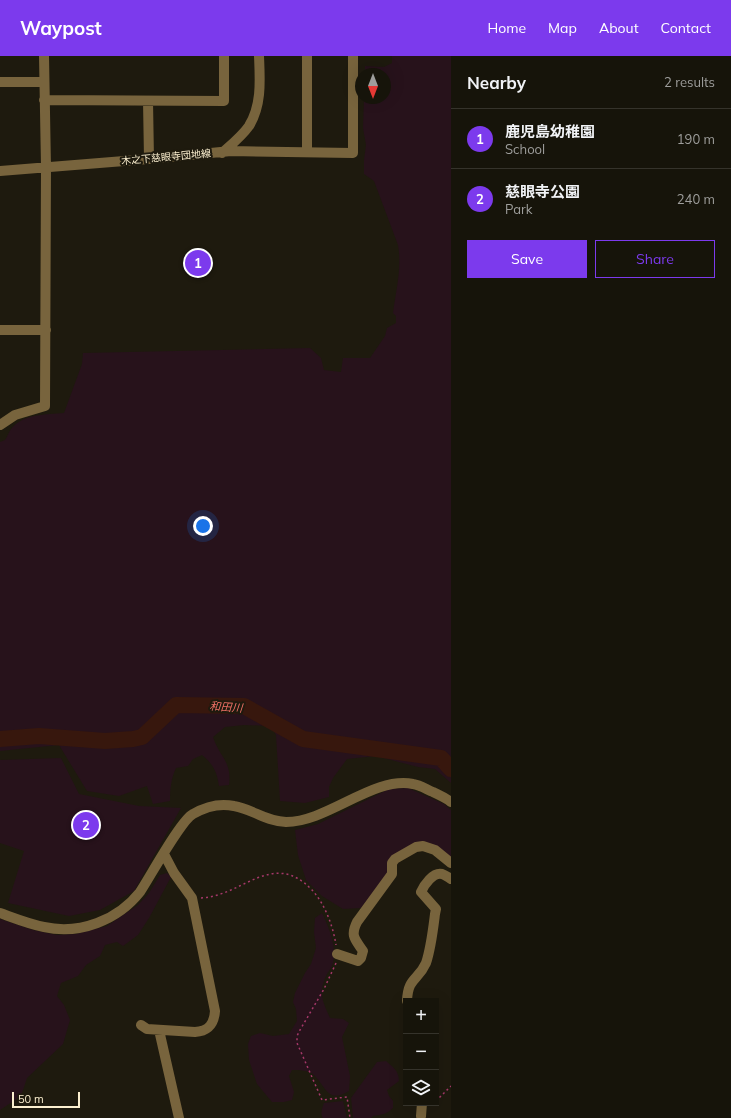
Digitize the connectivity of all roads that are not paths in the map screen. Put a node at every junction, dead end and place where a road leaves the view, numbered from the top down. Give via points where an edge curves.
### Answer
1 (44, 56) edge
2 (224, 56) edge
3 (259, 56) edge
4 (307, 56) edge
5 (354, 56) edge
6 (0, 82) edge
7 (44, 82) junction
8 (44, 100) junction
9 (148, 101) junction
10 (222, 152) junction
11 (307, 152) junction
12 (149, 159) junction
13 (46, 167) junction
14 (0, 170) edge
15 (0, 330) edge
16 (46, 330) junction
17 (0, 425) edge
18 (451, 802) edge
19 (164, 854) junction
20 (451, 863) edge
21 (451, 879) edge
22 (0, 913) edge
23 (337, 954) road end
24 (408, 998) edge
25 (141, 1025) dead end
26 (159, 1030) junction
27 (422, 1106) edge
28 (422, 1116) dead end
29 (179, 1118) edge

1 - 7 street
2 - 9 street via 224,101
3 - 10 street, 木之下慈眼寺団地線 via 260,91 257,110 248,127
4 - 11 street
5 - 11 street via 353,153
6 - 7 street
7 - 8 street
8 - 9 street
8 - 13 street
9 - 12 street
10 - 11 street
10 - 12 street, 木之下慈眼寺団地線
12 - 13 street, 木之下慈眼寺団地線
13 - 14 street, 木之下慈眼寺団地線
13 - 16 street
15 - 16 street
16 - 17 street via 45,406 15,415
18 - 19 street via 424,788 406,783 378,788 301,820 273,821 234,806 208,807 191,815
19 - 22 street via 134,900 102,922 73,929 57,929
19 - 26 street via 192,898 216,1011 209,1028 203,1032
20 - 23 street via 435,850 423,846 416,847 395,859 392,863 392,874 354,929 353,936 363,951 361,958 358,961
21 - 24 street via 439,874 429,880 421,892 436,909 428,957 421,972 409,986
25 - 26 street via 147,1030
26 - 29 street
27 - 28 street

